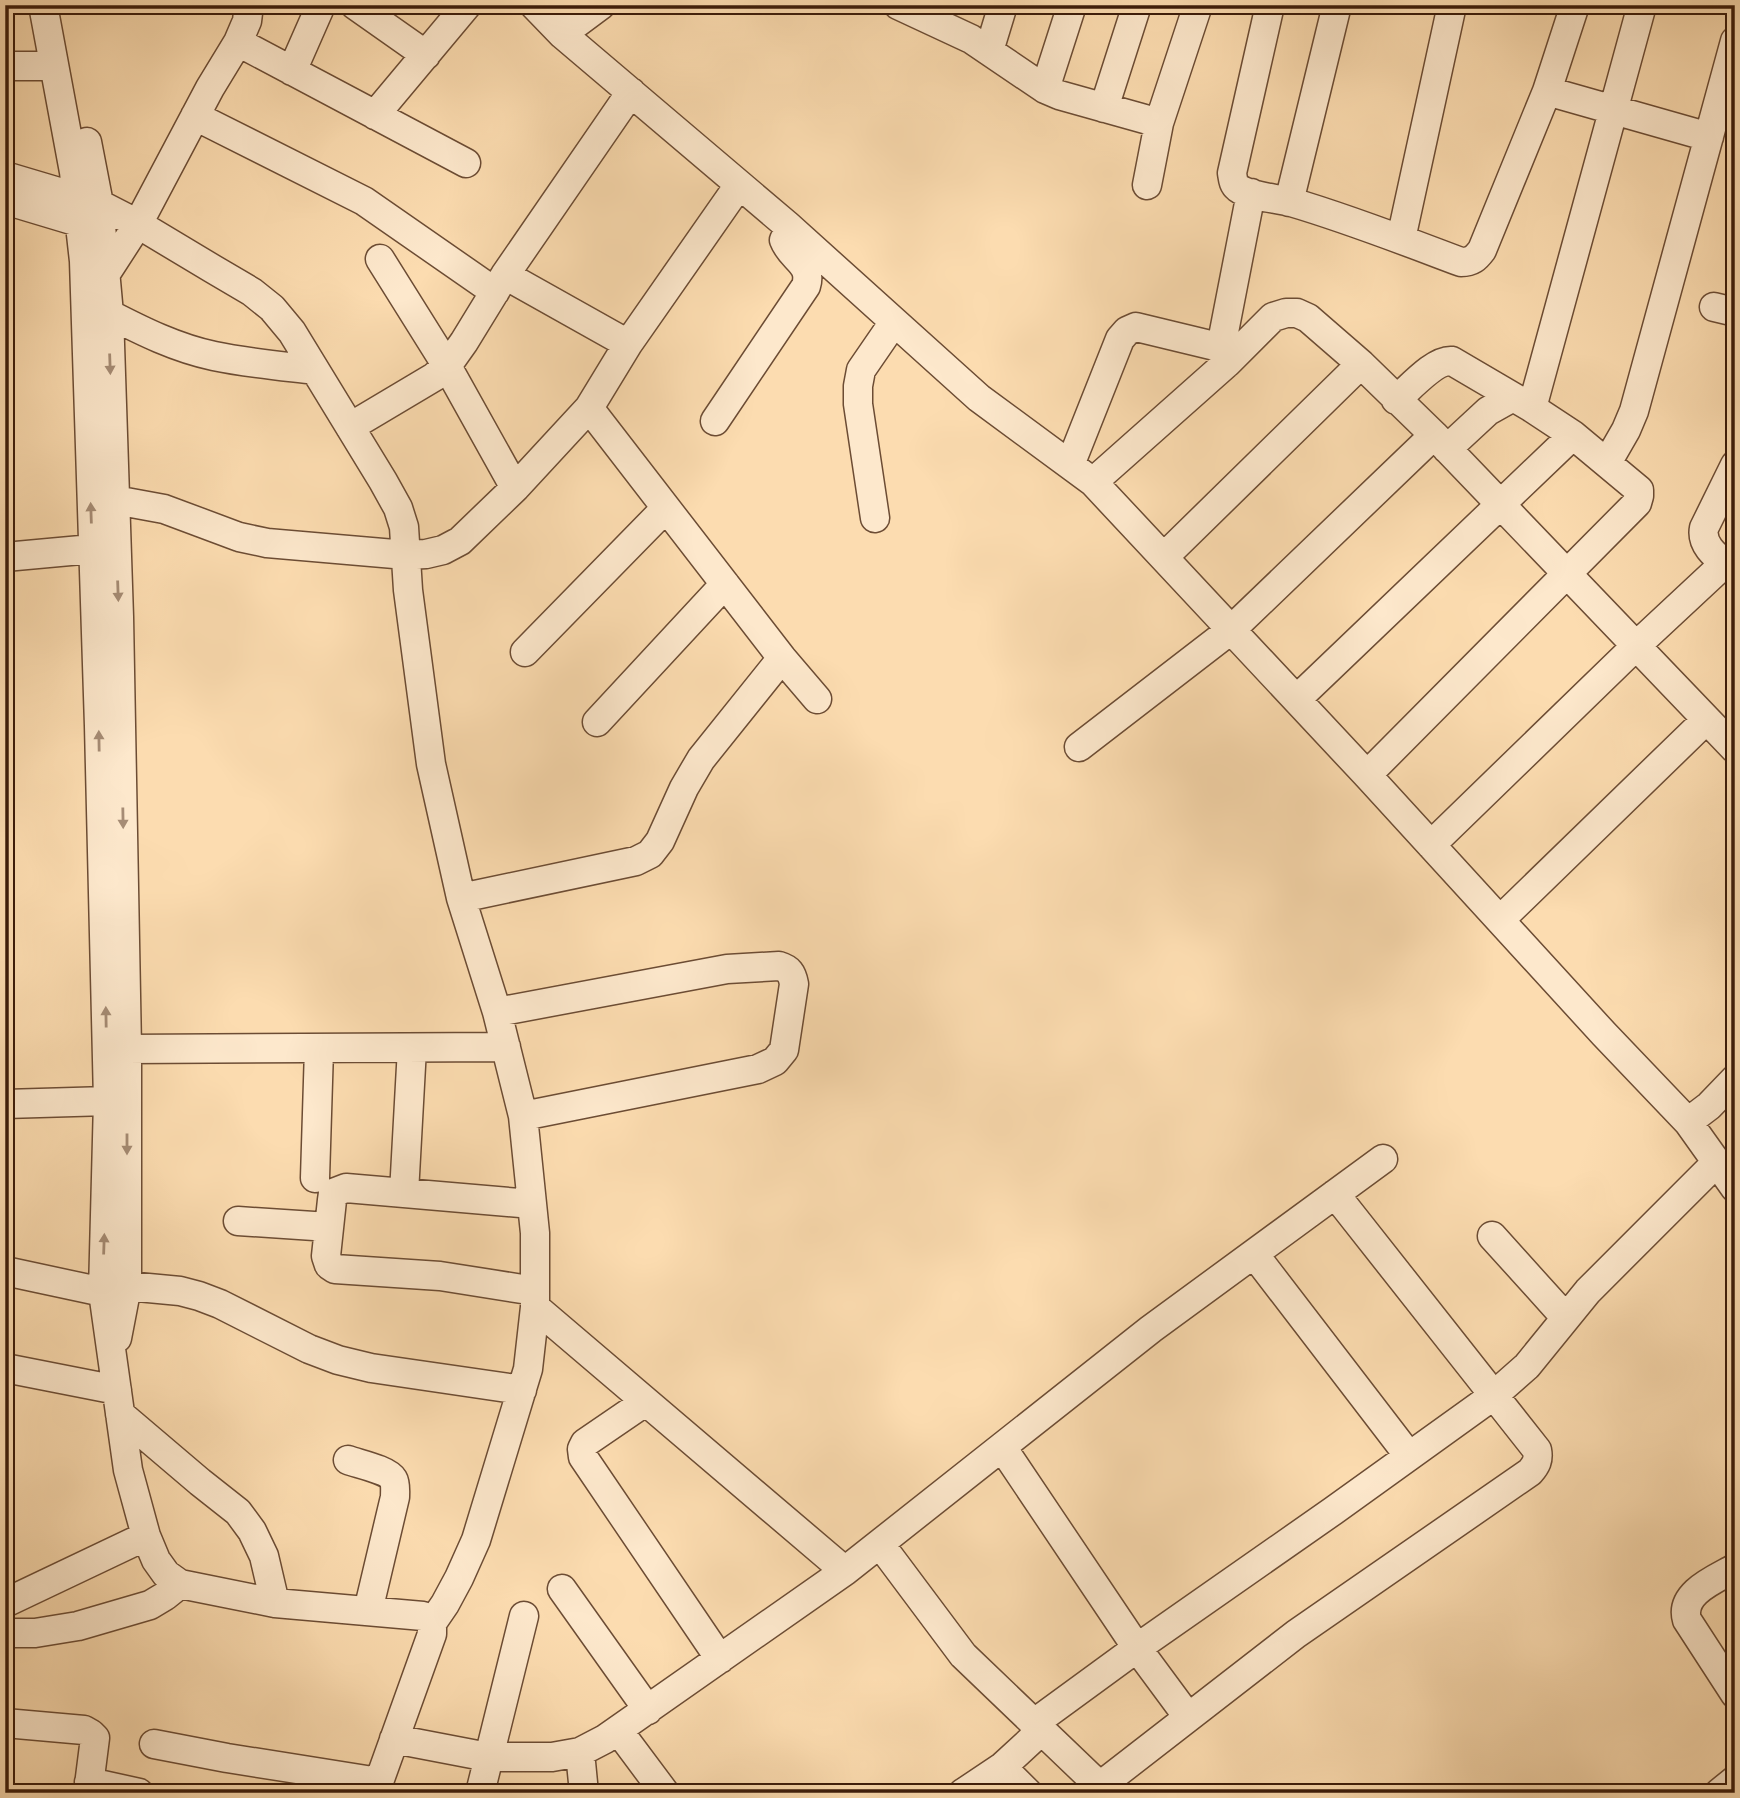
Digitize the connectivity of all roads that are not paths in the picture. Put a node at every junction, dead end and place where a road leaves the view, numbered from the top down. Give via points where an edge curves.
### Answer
1 (43, 5) edge
2 (62, 5) edge
3 (249, 5) edge
4 (321, 5) edge
5 (355, 5) edge
6 (467, 5) edge
7 (534, 5) edge
8 (601, 5) edge
9 (898, 5) edge
10 (1003, 5) edge
11 (1072, 5) edge
12 (1137, 5) edge
13 (1198, 5) edge
14 (1270, 5) edge
15 (1337, 5) edge
16 (1452, 5) edge
17 (1575, 5) edge
18 (1642, 5) edge
19 (562, 34) junction
20 (1735, 41) edge
21 (238, 42) junction
22 (989, 51) junction
23 (426, 55) junction
24 (5, 66) edge
25 (54, 66) junction
26 (292, 71) junction
27 (1045, 89) junction
28 (1547, 91) junction
29 (631, 92) junction
30 (1104, 108) junction
31 (1615, 110) junction
32 (376, 115) junction
33 (195, 116) junction
34 (1159, 123) junction
35 (1709, 137) junction
36 (466, 163) dead end
37 (5, 176) edge
38 (739, 185) junction
39 (1147, 186) dead end
40 (1251, 193) junction
41 (5, 200) edge
42 (1289, 202) junction
43 (89, 213) junction
44 (138, 224) junction
45 (787, 225) junction
46 (1401, 239) junction
47 (380, 259) dead end
48 (105, 275) junction
49 (500, 283) junction
50 (109, 314) junction
51 (894, 322) junction
52 (628, 345) junction
53 (1225, 356) junction
54 (1361, 364) junction
55 (447, 366) junction
56 (315, 370) junction
57 (1396, 400) junction
58 (1523, 402) junction
59 (589, 408) junction
60 (715, 421) dead end
61 (350, 427) junction
62 (1573, 435) junction
63 (1441, 442) junction
64 (1607, 463) junction
65 (1070, 465) junction
66 (1734, 469) edge
67 (1093, 482) junction
68 (514, 488) junction
69 (115, 500) junction
70 (1501, 506) junction
71 (666, 508) junction
72 (875, 518) dead end
73 (92, 550) junction
74 (406, 555) junction
75 (5, 557) edge
76 (1164, 557) junction
77 (1730, 567) edge
78 (1567, 573) junction
79 (725, 584) junction
80 (1232, 629) junction
81 (1637, 645) junction
82 (525, 652) dead end
83 (782, 657) junction
84 (817, 699) dead end
85 (1297, 699) junction
86 (597, 722) dead end
87 (1723, 729) edge
88 (1079, 747) dead end
89 (1367, 775) junction
90 (1431, 845) junction
91 (461, 898) junction
92 (1500, 920) junction
93 (497, 1012) junction
94 (506, 1047) junction
95 (412, 1048) junction
96 (127, 1049) junction
97 (319, 1049) junction
98 (1735, 1079) edge
99 (108, 1101) junction
100 (5, 1104) edge
101 (523, 1116) junction
102 (1688, 1122) junction
103 (1383, 1159) dead end
104 (1717, 1162) junction
105 (315, 1178) dead end
106 (1735, 1188) edge
107 (404, 1193) junction
108 (1335, 1194) junction
109 (532, 1204) junction
110 (239, 1221) dead end
111 (329, 1227) junction
112 (1492, 1236) dead end
113 (1254, 1254) junction
114 (5, 1271) edge
115 (115, 1289) junction
116 (535, 1299) junction
117 (1566, 1318) junction
118 (5, 1368) edge
119 (522, 1390) junction
120 (1493, 1396) junction
121 (119, 1402) junction
122 (645, 1402) junction
123 (1002, 1447) junction
124 (1409, 1456) junction
125 (348, 1460) dead end
126 (146, 1536) junction
127 (880, 1544) junction
128 (845, 1571) junction
129 (1731, 1578) edge
130 (180, 1584) junction
131 (562, 1588) dead end
132 (5, 1603) edge
133 (275, 1603) junction
134 (368, 1611) junction
135 (524, 1616) dead end
136 (432, 1623) junction
137 (5, 1633) edge
138 (1137, 1648) junction
139 (720, 1659) junction
140 (1735, 1694) edge
141 (648, 1710) junction
142 (1188, 1717) junction
143 (5, 1723) edge
144 (1037, 1727) junction
145 (618, 1731) junction
146 (394, 1739) junction
147 (154, 1744) dead end
148 (580, 1752) junction
149 (488, 1757) junction
150 (1002, 1767) junction
151 (1735, 1780) edge
152 (89, 1787) edge
153 (378, 1787) edge
154 (1104, 1789) edge
155 (139, 1793) edge
156 (480, 1793) edge
157 (584, 1793) edge
158 (664, 1793) edge
159 (962, 1793) edge
160 (1028, 1793) edge
161 (1719, 1793) edge

1 - 25 street
2 - 43 street
3 - 21 street
4 - 26 street
5 - 23 street
6 - 23 street
7 - 19 street
8 - 19 street
9 - 22 street
10 - 22 street
11 - 27 street
12 - 30 street
13 - 34 street
14 - 40 street via 1232,173 1233,183
15 - 42 street
16 - 46 street
17 - 28 street
18 - 31 street
19 - 29 street
20 - 35 street
21 - 26 street
21 - 33 street
22 - 27 street
23 - 32 street
24 - 25 street
25 - 43 street
26 - 32 street
27 - 30 street
28 - 31 street
28 - 46 street via 1477,257 1461,262
29 - 38 street
29 - 49 street
30 - 34 street
31 - 35 street
31 - 58 street
32 - 36 street
33 - 44 street
33 - 49 street via 364,201
34 - 39 street
35 - 64 street via 1634,411
37 - 43 street
38 - 45 street
38 - 52 street
40 - 42 street
40 - 53 street via 1230,300
41 - 43 street
42 - 46 street
43 - 44 street
43 - 48 street
73 -> 43 street via 84,261
44 - 48 street
44 - 56 street via 272,308
45 - 51 street
45 - 60 street via 783,242 808,273 806,286
47 - 55 street
48 - 50 street
49 - 52 street
49 - 55 street
50 - 56 street via 161,339 214,356
50 -> 69 street
51 - 65 street via 978,398
51 - 72 street via 861,370 858,386
52 - 59 street
53 - 54 street via 1273,317 1297,313 1308,317
53 - 65 street via 1136,327 1128,331 1120,339
53 - 67 street
54 - 57 street
54 - 76 street
55 - 61 street
55 - 68 street
56 - 61 street
57 - 58 street via 1446,360
57 - 63 street
58 - 62 street
58 - 63 street via 1488,411
59 - 68 street
59 - 71 street
61 - 74 street via 398,508
62 - 64 street
62 - 70 street
63 - 70 street
63 - 80 street
64 - 78 street via 1639,490 1637,503
65 - 67 street
66 - 77 street via 1703,536 1708,548
67 - 76 street
68 - 74 street via 460,541 443,550
69 - 74 street via 164,509 267,543
69 -> 96 street
70 - 78 street
70 - 85 street
71 - 79 street
71 - 82 street
73 - 75 street
99 -> 73 street
74 - 91 street via 431,764
76 - 80 street
77 - 81 street
78 - 81 street
78 - 89 street
79 - 83 street
79 - 86 street
80 - 85 street
80 - 88 street
81 - 87 street
81 - 90 street
83 - 84 street
83 - 91 street via 701,759 650,854 636,861
85 - 89 street
87 - 92 street
89 - 90 street
90 - 92 street
91 - 93 street
92 - 102 street
93 - 94 street
93 - 101 street via 727,970 779,966 792,975 784,1050 775,1061 758,1069
94 - 95 street
94 - 101 street
95 - 97 street
95 - 107 street
96 - 97 street
96 -> 115 street
97 - 105 street
98 - 102 street
99 - 100 street
115 -> 99 street
101 - 109 street
102 - 104 street
103 - 108 street
104 - 106 street
104 - 117 street
107 - 109 street
107 - 111 street via 338,1190 333,1193
108 - 113 street
108 - 120 street
109 - 116 street
110 - 111 street
111 - 116 street via 326,1256 335,1269 440,1276
112 - 117 street
113 - 123 street
113 - 124 street
114 - 115 street
115 - 119 street via 199,1296 309,1349 349,1363
115 - 121 street via 113,1361
116 - 119 street
116 - 122 street
117 - 120 street via 1527,1366
118 - 121 street
119 - 136 street via 476,1540
120 - 124 street
120 - 142 street via 1537,1450 1539,1457 1530,1472 1296,1634
121 - 126 street via 128,1470
121 - 133 street via 200,1482 238,1512 264,1556
122 - 128 street
122 - 139 street via 585,1443 583,1457
123 - 127 street
123 - 138 street
124 - 138 street
125 - 134 street via 386,1473 395,1486
126 - 130 street via 156,1560
126 - 132 street
127 - 128 street
127 - 144 street via 962,1656
128 - 139 street
129 - 140 street via 1697,1591 1685,1613
130 - 133 street
130 - 137 street via 150,1605 78,1626
131 - 141 street
133 - 134 street
134 - 136 street via 423,1616
135 - 149 street
136 - 146 street
138 - 142 street
138 - 144 street
139 - 141 street
141 - 145 street
142 - 154 street
143 - 152 street via 91,1734 95,1749
144 - 150 street
144 - 154 street
145 - 148 street
145 - 158 street
146 - 149 street
146 - 153 street
147 - 153 street
148 - 149 street
148 - 157 street
149 - 156 street
150 - 159 street
150 - 160 street
151 - 161 street
152 - 155 street

